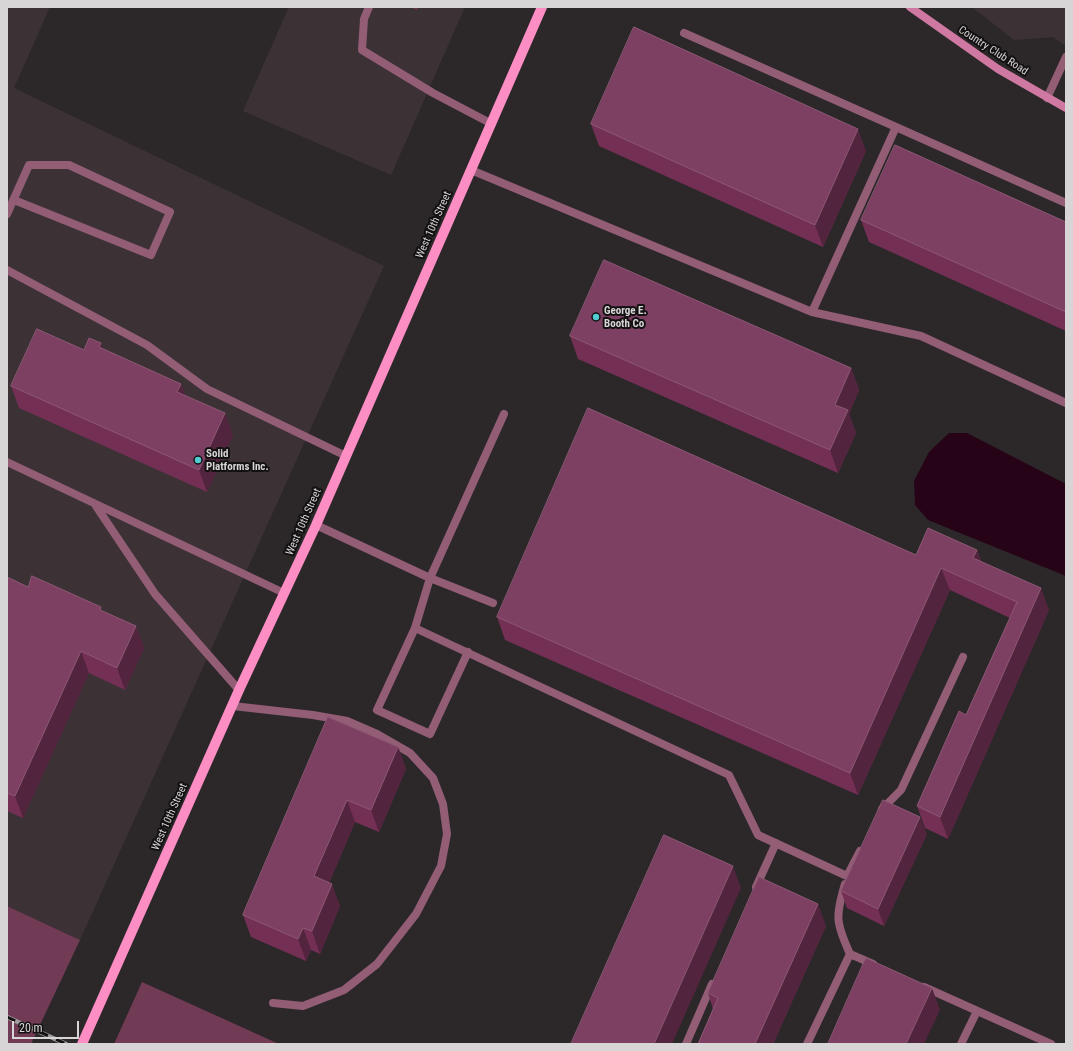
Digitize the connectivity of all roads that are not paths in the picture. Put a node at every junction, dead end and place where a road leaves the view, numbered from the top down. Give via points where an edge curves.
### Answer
1 (369, 7) edge
2 (542, 7) edge
3 (910, 7) edge
4 (684, 33) dead end
5 (1066, 57) edge
6 (1047, 98) junction
7 (1066, 108) edge
8 (492, 124) junction
9 (896, 127) junction
10 (471, 170) junction
11 (14, 200) junction
12 (1066, 203) edge
13 (7, 214) edge
14 (7, 270) edge
15 (812, 312) junction
16 (1066, 403) edge
17 (504, 414) dead end
18 (346, 456) junction
19 (7, 462) edge
20 (96, 506) junction
21 (316, 525) junction
22 (430, 578) junction
23 (284, 593) junction
24 (493, 603) dead end
25 (415, 628) junction
26 (468, 652) junction
27 (963, 657) dead end
28 (240, 690) junction
29 (232, 706) junction
30 (878, 817) edge
31 (776, 843) junction
32 (864, 843) edge
33 (847, 876) junction
34 (753, 893) edge
35 (850, 954) junction
36 (878, 967) edge
37 (715, 978) edge
38 (913, 982) edge
39 (273, 1003) dead end
40 (977, 1011) junction
41 (82, 1044) edge
42 (686, 1044) edge
43 (808, 1044) edge
44 (961, 1044) edge
45 (1051, 1044) edge

1 - 8 street via 364,19 362,50 433,93
2 - 8 main road, West 10th Street
3 - 6 main road, Country Club Road via 972,52
4 - 9 street
5 - 6 street
6 - 7 main road, Country Club Road
8 - 10 main road, West 10th Street
9 - 12 street
9 - 15 street
10 - 15 street
10 - 18 main road, West 10th Street
11 - 11 street via 29,165 68,165 170,212 152,255
11 - 13 street
14 - 18 street via 147,345 207,390
15 - 16 street via 921,336
17 - 22 street
18 - 21 main road, West 10th Street
19 - 20 street
20 - 23 street
20 - 28 street via 155,594
21 - 22 street
21 - 23 main road, West 10th Street
22 - 24 street
22 - 25 street
23 - 28 main road, West 10th Street
25 - 26 street
25 - 26 street via 377,710 430,734
26 - 31 street via 729,774 758,834
27 - 30 street via 901,790 881,810
28 - 29 main road, West 10th Street
29 - 39 street via 313,715 347,722 377,734 410,753 433,778 443,804 447,834 441,866 416,914 377,964 344,990 303,1006
29 - 41 main road, West 10th Street
31 - 33 street
31 - 34 street
32 - 33 street
33 - 35 street via 838,909 840,931
35 - 36 street
35 - 43 street
37 - 42 street
38 - 40 street
40 - 44 street
40 - 45 street

